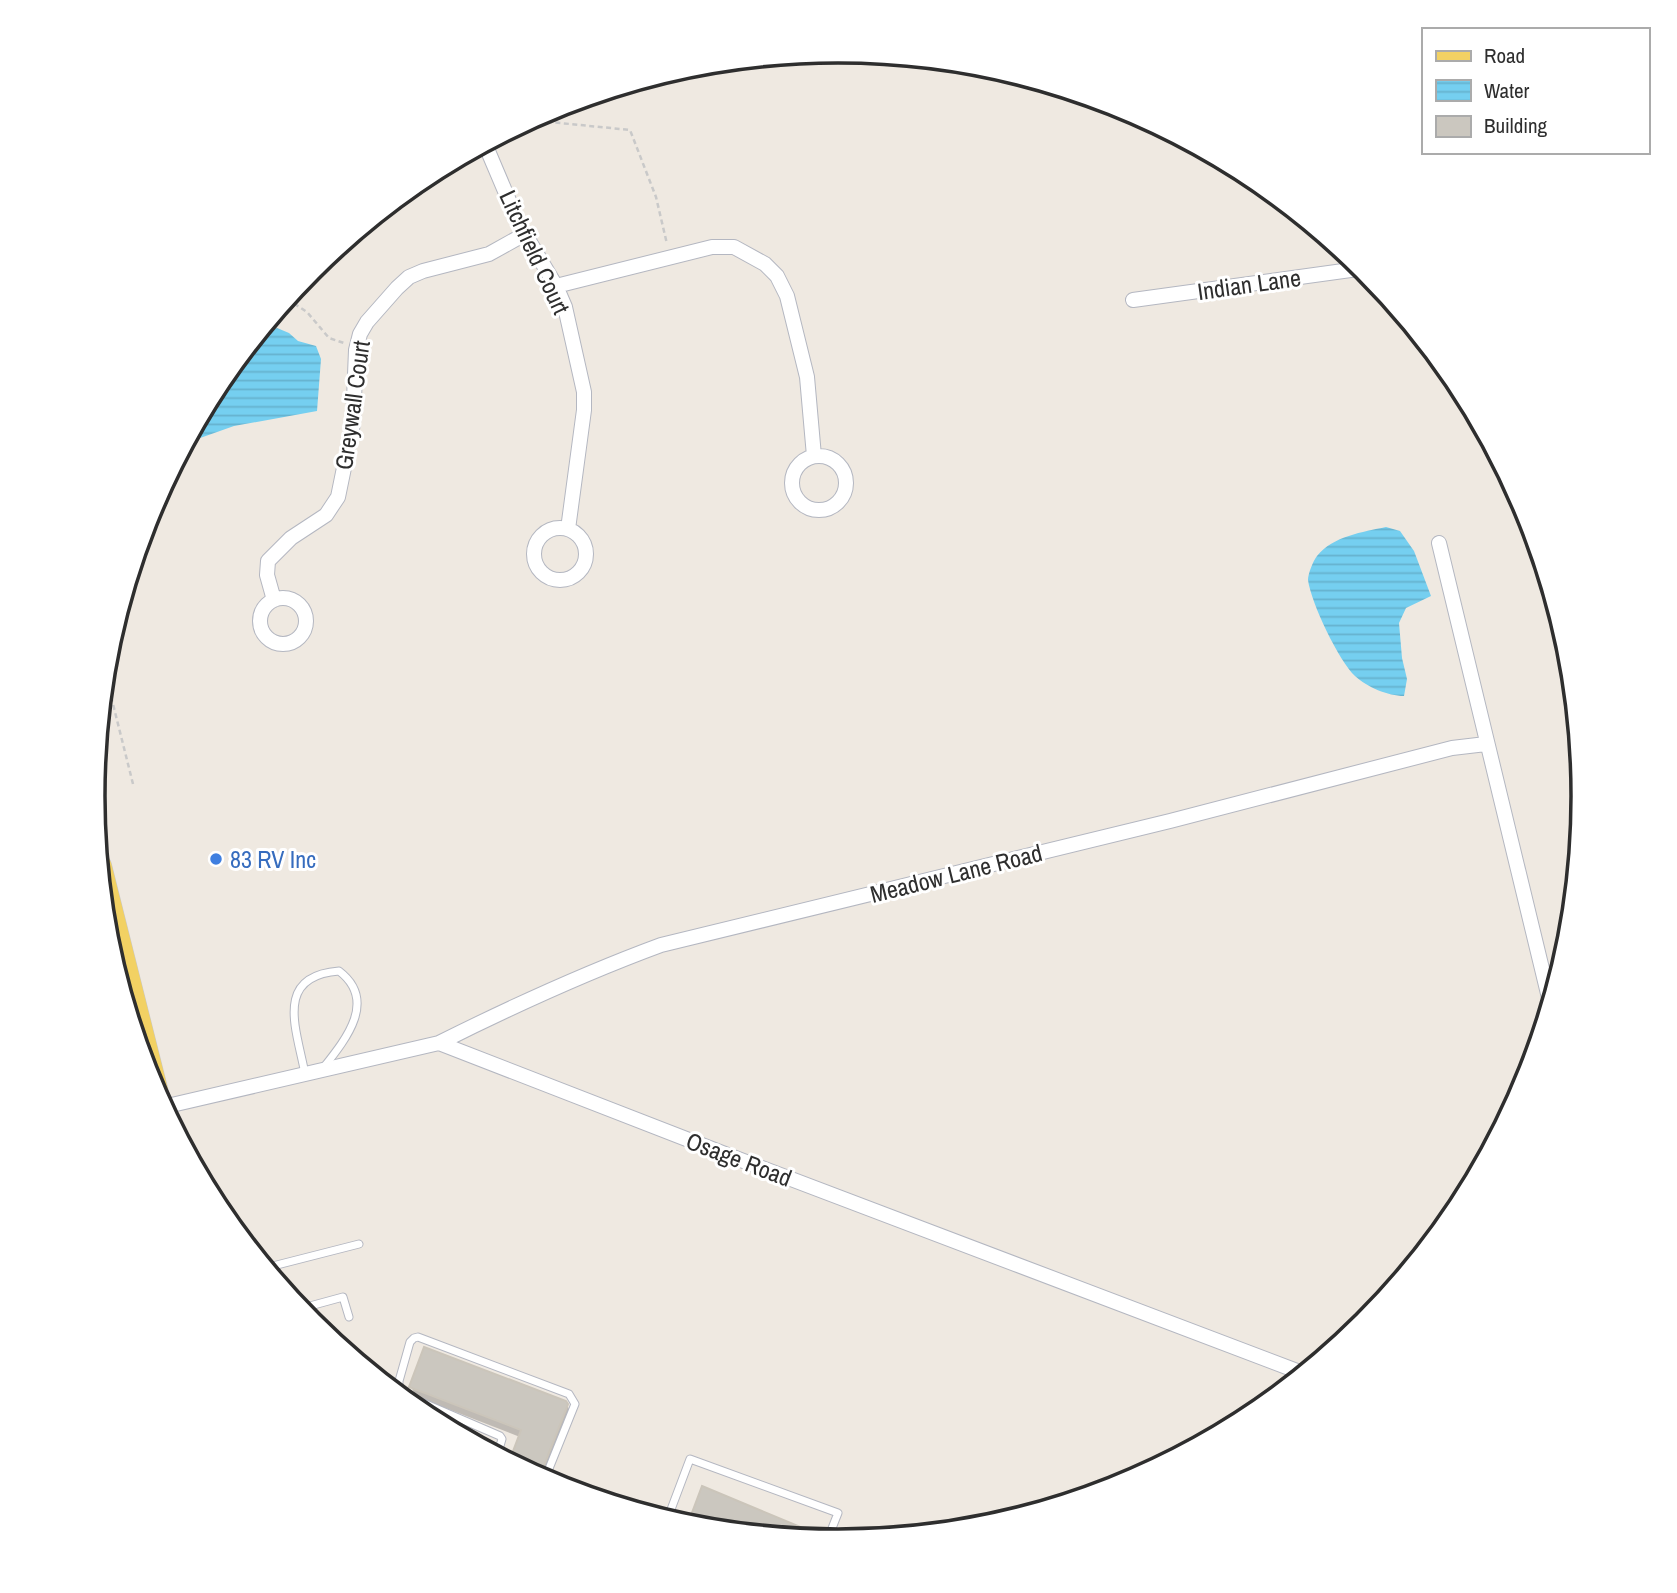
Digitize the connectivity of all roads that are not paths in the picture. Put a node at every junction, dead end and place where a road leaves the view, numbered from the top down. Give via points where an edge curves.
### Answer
1 (489, 152) edge
2 (525, 234) junction
3 (1349, 270) edge
4 (556, 286) junction
5 (1133, 300) dead end
6 (814, 456) dead end
7 (568, 529) dead end
8 (1439, 543) dead end
9 (274, 600) dead end
10 (1486, 744) junction
11 (1546, 989) edge
12 (439, 1043) junction
13 (321, 1070) junction
14 (305, 1074) junction
15 (174, 1105) edge
16 (359, 1244) dead end
17 (275, 1265) edge
18 (311, 1306) edge
19 (349, 1317) dead end
20 (1295, 1370) edge
21 (399, 1383) edge
22 (437, 1410) edge
23 (500, 1447) edge
24 (549, 1470) edge
25 (671, 1510) edge
26 (832, 1530) edge

1 - 2 street, Litchfield Court
2 - 4 street, Litchfield Court
2 - 9 street, Greywall Court via 489,254 410,278 367,322 357,347 353,424 338,498 326,515 291,538 268,561
3 - 5 street, Indian Lane
4 - 6 street via 712,247 734,247 765,264 787,296 807,377
4 - 7 street, Litchfield Court via 584,392
8 - 10 street
10 - 11 street
10 - 12 street, Meadow Lane Road via 1440,751 661,945 523,1002
12 - 13 street
12 - 20 street, Osage Road
13 - 14 street
13 - 14 lane via 343,1042 356,1011 358,994 340,971 321,972 304,982 297,993 293,1013
14 - 15 street
16 - 17 lane
18 - 19 lane via 343,1297
21 - 24 lane via 410,1342 418,1338 569,1394 575,1404
22 - 23 lane via 500,1436
25 - 26 lane via 690,1459 838,1513

